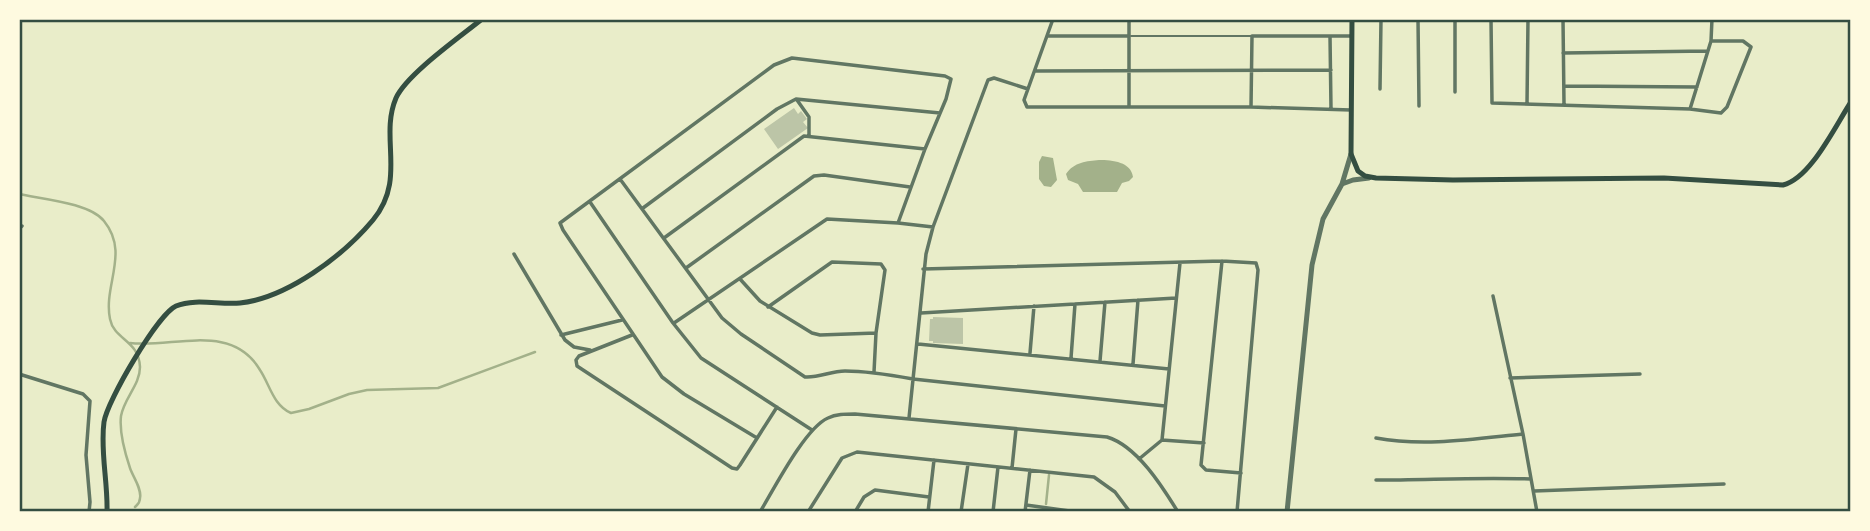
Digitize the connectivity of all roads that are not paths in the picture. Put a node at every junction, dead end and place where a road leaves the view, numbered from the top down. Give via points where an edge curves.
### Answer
1 (482, 19) edge
2 (1053, 19) edge
3 (1129, 19) edge
4 (1352, 19) edge
5 (1381, 19) edge
6 (1418, 19) edge
7 (1455, 19) edge
8 (1490, 19) edge
9 (1528, 19) edge
10 (1563, 19) edge
11 (1712, 19) edge
12 (1047, 36) junction
13 (1129, 36) junction
14 (1252, 36) junction
15 (1330, 36) junction
16 (1352, 36) junction
17 (1711, 41) junction
18 (1708, 51) junction
19 (1563, 53) junction
20 (1035, 71) junction
21 (1129, 71) junction
22 (1252, 71) junction
23 (1331, 71) junction
24 (1564, 86) junction
25 (1696, 88) junction
26 (1028, 89) junction
27 (1380, 89) dead end
28 (1455, 92) dead end
29 (796, 99) junction
30 (1851, 102) edge
31 (1527, 104) junction
32 (1564, 104) junction
33 (1419, 106) dead end
34 (1129, 107) junction
35 (1251, 107) junction
36 (1331, 109) junction
37 (1690, 109) junction
38 (1352, 110) junction
39 (940, 113) junction
40 (808, 135) junction
41 (925, 149) junction
42 (1351, 154) junction
43 (1371, 178) junction
44 (620, 179) junction
45 (1342, 184) junction
46 (910, 187) junction
47 (589, 202) junction
48 (643, 208) junction
49 (898, 223) junction
50 (933, 228) junction
51 (664, 238) junction
52 (514, 254) dead end
53 (1222, 261) junction
54 (1180, 263) junction
55 (686, 268) junction
56 (923, 269) junction
57 (740, 279) junction
58 (1493, 296) dead end
59 (1176, 298) junction
60 (708, 299) junction
61 (1139, 300) junction
62 (1105, 302) junction
63 (1074, 304) junction
64 (1034, 306) junction
65 (768, 307) junction
66 (921, 313) junction
67 (622, 320) junction
68 (673, 323) junction
69 (876, 333) junction
70 (561, 335) junction
71 (632, 335) junction
72 (918, 344) junction
73 (592, 351) junction
74 (1030, 354) junction
75 (1071, 358) junction
76 (1100, 360) junction
77 (1133, 365) junction
78 (1169, 369) junction
79 (874, 372) junction
80 (19, 374) edge
81 (1640, 374) dead end
82 (1510, 378) junction
83 (913, 379) junction
84 (1166, 406) junction
85 (777, 407) junction
86 (909, 418) junction
87 (1016, 429) junction
88 (811, 430) junction
89 (1523, 435) junction
90 (757, 438) junction
91 (1376, 438) dead end
92 (1162, 440) junction
93 (1204, 443) junction
94 (1139, 459) junction
95 (934, 460) junction
96 (968, 464) junction
97 (998, 467) junction
98 (1012, 468) junction
99 (1030, 470) junction
100 (1241, 473) junction
101 (1531, 478) junction
102 (1376, 480) dead end
103 (1724, 484) dead end
104 (1533, 491) junction
105 (929, 497) junction
106 (1026, 505) junction
107 (763, 506) junction
108 (89, 512) edge
109 (107, 512) edge
110 (760, 512) edge
111 (771, 512) edge
112 (808, 512) edge
113 (855, 512) edge
114 (928, 512) edge
115 (961, 512) edge
116 (993, 512) edge
117 (1025, 512) edge
118 (1077, 512) edge
119 (1130, 512) edge
120 (1178, 512) edge
121 (1237, 512) edge
122 (1287, 512) edge
123 (1537, 512) edge

1 - 109 main road via 401,91 393,108 385,202 341,252 309,276 251,301 175,307 164,316 108,408 104,424
2 - 12 street
3 - 13 street
4 - 16 main road
5 - 27 street
6 - 33 street
7 - 28 street
8 - 31 street via 1492,103
9 - 31 street
10 - 19 street
11 - 17 street
12 - 13 street
12 - 20 street
13 - 14 lane
13 - 21 street
14 - 15 street
14 - 22 street
15 - 16 street
15 - 23 street
16 - 38 main road
17 - 18 street
17 - 37 street via 1743,41 1751,47 1724,112
18 - 19 street
18 - 25 street
19 - 24 street
20 - 21 street
20 - 26 street
21 - 22 street
21 - 34 street
22 - 23 street
22 - 35 street
23 - 36 street
24 - 25 street
24 - 32 street
25 - 37 street
26 - 34 street via 1024,100 1030,107
26 - 50 street via 988,80
29 - 39 street
29 - 40 street via 809,117
29 - 48 street
30 - 43 main road via 1796,181 1783,185 1627,177
31 - 32 street
32 - 37 street
34 - 35 street
35 - 36 street
36 - 38 street
38 - 42 main road
39 - 41 street
39 - 44 street via 952,83 945,76 786,58
40 - 41 street
40 - 51 street
41 - 46 street
42 - 43 main road via 1358,170
42 - 45 street
43 - 45 street
44 - 47 street
44 - 48 street
45 - 122 street via 1323,219 1312,265
46 - 49 street
46 - 55 street via 814,176
47 - 67 street via 560,227
47 - 68 street
48 - 51 street
49 - 50 street
49 - 57 street via 827,219
50 - 56 street
51 - 55 street
52 - 70 street
53 - 54 street
53 - 93 street
53 - 100 street via 1256,262 1258,270
54 - 56 street
54 - 59 street
55 - 60 street
56 - 66 street
57 - 60 street
57 - 65 street
58 - 82 street
59 - 61 street
59 - 78 street
60 - 68 street
60 - 79 street via 726,322 800,374
61 - 62 street
61 - 77 street
62 - 63 street
62 - 76 street
63 - 64 street
63 - 75 street
64 - 66 street
64 - 74 street
65 - 69 street via 820,335
65 - 69 street via 832,262 879,263 885,270
66 - 72 street
67 - 70 street
67 - 71 street
68 - 85 street via 707,363
69 - 79 street
70 - 73 street via 574,347
71 - 73 street
71 - 90 street via 662,377
72 - 74 street
72 - 83 street
73 - 90 street via 577,358 580,369 732,468 737,468
74 - 75 street
75 - 76 street
76 - 77 street
77 - 78 street
78 - 84 street
79 - 83 street
80 - 108 street via 83,394 90,401 86,455
81 - 82 street
82 - 89 street
83 - 84 street
83 - 86 street
84 - 92 street
85 - 88 street
85 - 90 street
86 - 87 street
86 - 88 street via 838,415
87 - 94 street via 1107,437 1118,440
87 - 98 street
88 - 107 street
89 - 91 street via 1459,441
89 - 101 street
92 - 93 street
92 - 94 street
93 - 100 street via 1203,468
94 - 120 street
95 - 96 street
95 - 105 street
95 - 112 street via 852,453 842,458
96 - 97 street
96 - 115 street
97 - 98 street
97 - 116 street
98 - 99 street
99 - 106 street
99 - 119 street via 1094,477 1115,492
100 - 121 street
101 - 102 street
101 - 104 street
103 - 104 street
104 - 123 street
105 - 113 street via 875,490
105 - 114 street
106 - 117 street
106 - 118 street
107 - 110 street
107 - 111 street

